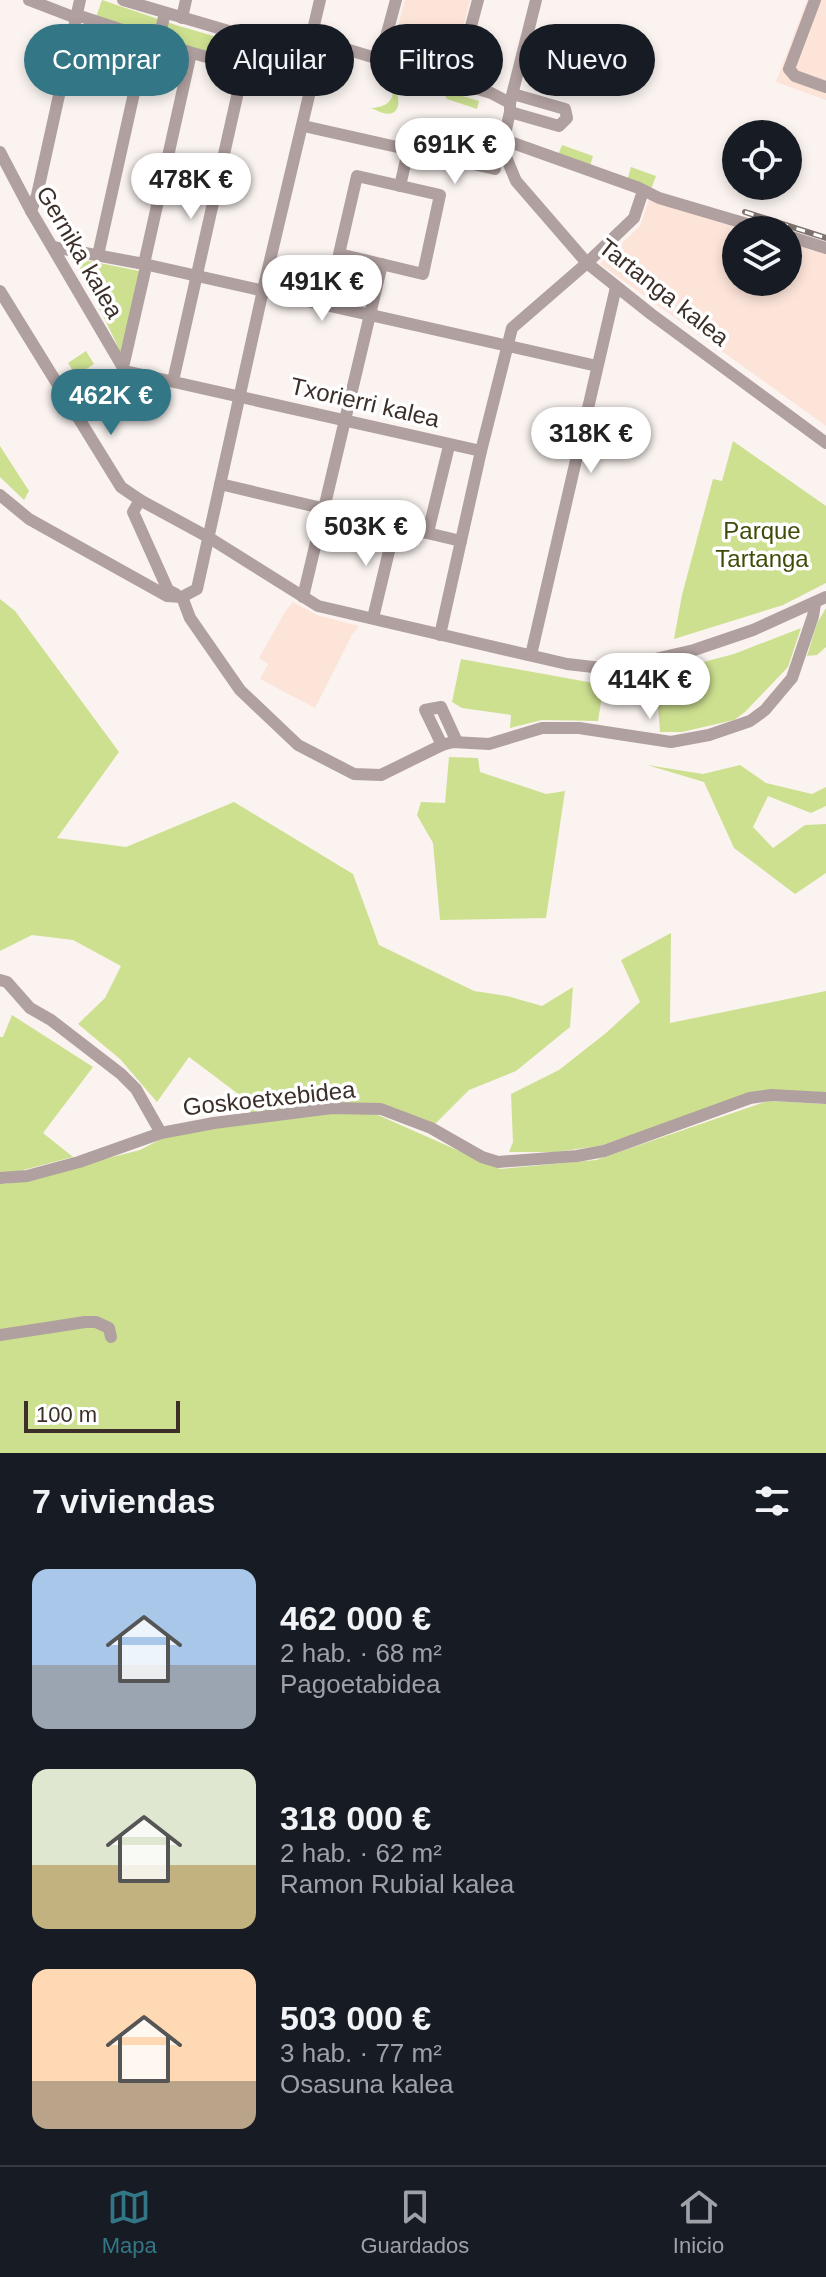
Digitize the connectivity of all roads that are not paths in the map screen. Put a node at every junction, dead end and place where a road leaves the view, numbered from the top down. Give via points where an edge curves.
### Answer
1 (29, 0) edge
2 (80, 0) edge
3 (123, 0) edge
4 (186, 0) edge
5 (320, 0) edge
6 (396, 0) edge
7 (478, 0) edge
8 (536, 0) edge
9 (815, 0) edge
10 (164, 17) dead end
11 (79, 18) junction
12 (182, 18) junction
13 (98, 24) edge
14 (160, 24) edge
15 (206, 24) edge
16 (314, 24) edge
17 (389, 24) edge
18 (472, 24) edge
19 (191, 53) joint
20 (205, 57) edge
21 (826, 87) edge
22 (138, 96) edge
23 (237, 96) edge
24 (309, 96) edge
25 (497, 96) edge
26 (511, 103) junction
27 (450, 125) dead end
28 (308, 127) dead end
29 (513, 143) dead end
30 (408, 151) junction
31 (0, 152) edge
32 (442, 158) junction
33 (495, 169) dead end
34 (400, 186) junction
35 (643, 191) junction
36 (31, 211) junction
37 (723, 216) edge
38 (802, 240) edge
39 (53, 247) junction
40 (826, 248) edge
41 (98, 255) junction
42 (587, 263) junction
43 (382, 264) junction
44 (144, 267) junction
45 (197, 276) junction
46 (616, 287) junction
47 (263, 290) junction
48 (0, 291) edge
49 (370, 316) junction
50 (507, 347) junction
51 (597, 366) junction
52 (124, 367) junction
53 (173, 381) junction
54 (239, 397) junction
55 (71, 405) junction
56 (345, 419) junction
57 (826, 443) edge
58 (448, 450) dead end
59 (481, 451) junction
60 (220, 484) junction
61 (0, 495) edge
62 (140, 500) junction
63 (324, 509) junction
64 (395, 526) junction
65 (429, 528) dead end
66 (208, 537) junction
67 (461, 541) junction
68 (182, 597) junction
69 (303, 597) junction
70 (820, 600) edge
71 (373, 618) junction
72 (440, 635) junction
73 (531, 655) junction
74 (457, 742) junction
75 (442, 745) junction
76 (0, 980) edge
77 (826, 1098) edge
78 (161, 1133) junction
79 (0, 1178) edge
80 (0, 1335) edge
81 (111, 1337) dead end

1 - 11 street
2 - 11 street
3 - 12 street
4 - 12 street
5 - 16 street
6 - 17 street
7 - 18 street
8 - 26 street, Tartanga kalea
9 - 21 street via 789,69
10 - 14 street
11 - 13 street
11 - 36 street
12 - 15 street
19 - 20 street
19 - 44 street
22 - 41 street
23 - 45 street
24 - 47 street
25 - 26 street
26 - 42 street, Tartanga kalea via 506,157 516,181
27 - 32 street
28 - 30 street
29 - 35 street
30 - 32 street
30 - 34 street
31 - 36 street, Gernika kalea
32 - 33 street
34 - 43 street via 440,195 423,274
34 - 43 street via 357,176 339,254
35 - 37 street
35 - 42 street via 634,218
36 - 39 street, Gernika kalea
38 - 40 street
39 - 41 street
39 - 52 street, Gernika kalea
41 - 44 street
42 - 46 street, Tartanga kalea
42 - 50 street via 512,328
43 - 49 street
44 - 45 street
44 - 52 street
45 - 47 street
45 - 53 street
46 - 51 street
46 - 57 street, Tartanga kalea
47 - 49 street
47 - 54 street
48 - 55 street
49 - 50 street
49 - 56 street
50 - 51 street
50 - 59 street
51 - 73 street
52 - 53 street, Txorierri kalea
52 - 55 street
53 - 54 street, Txorierri kalea
54 - 56 street, Txorierri kalea
54 - 60 street
55 - 62 street via 121,487
56 - 59 street, Txorierri kalea
56 - 63 street
58 - 65 street
59 - 67 street
60 - 63 street
60 - 66 street
61 - 68 street via 29,519 167,596
62 - 66 street
62 - 68 street via 133,512 168,590
63 - 64 street
63 - 69 street
64 - 67 street
64 - 71 street
66 - 68 street via 197,589
66 - 69 street
67 - 72 street
68 - 75 street via 190,618 240,690 298,745 354,774 381,775
69 - 71 street via 318,606
70 - 73 street via 753,630 629,665 602,668
70 - 74 street via 792,678 750,721 671,742 579,728 542,728 489,744
71 - 72 street
72 - 73 street
74 - 75 street
74 - 75 street via 441,707 425,710
76 - 78 street, Goskoetxebidea via 121,1074
77 - 78 street, Goskoetxebidea via 750,1098 604,1151 511,1162 482,1157 431,1128 381,1109 332,1108
78 - 79 street via 79,1162
80 - 81 street via 96,1322 109,1328

